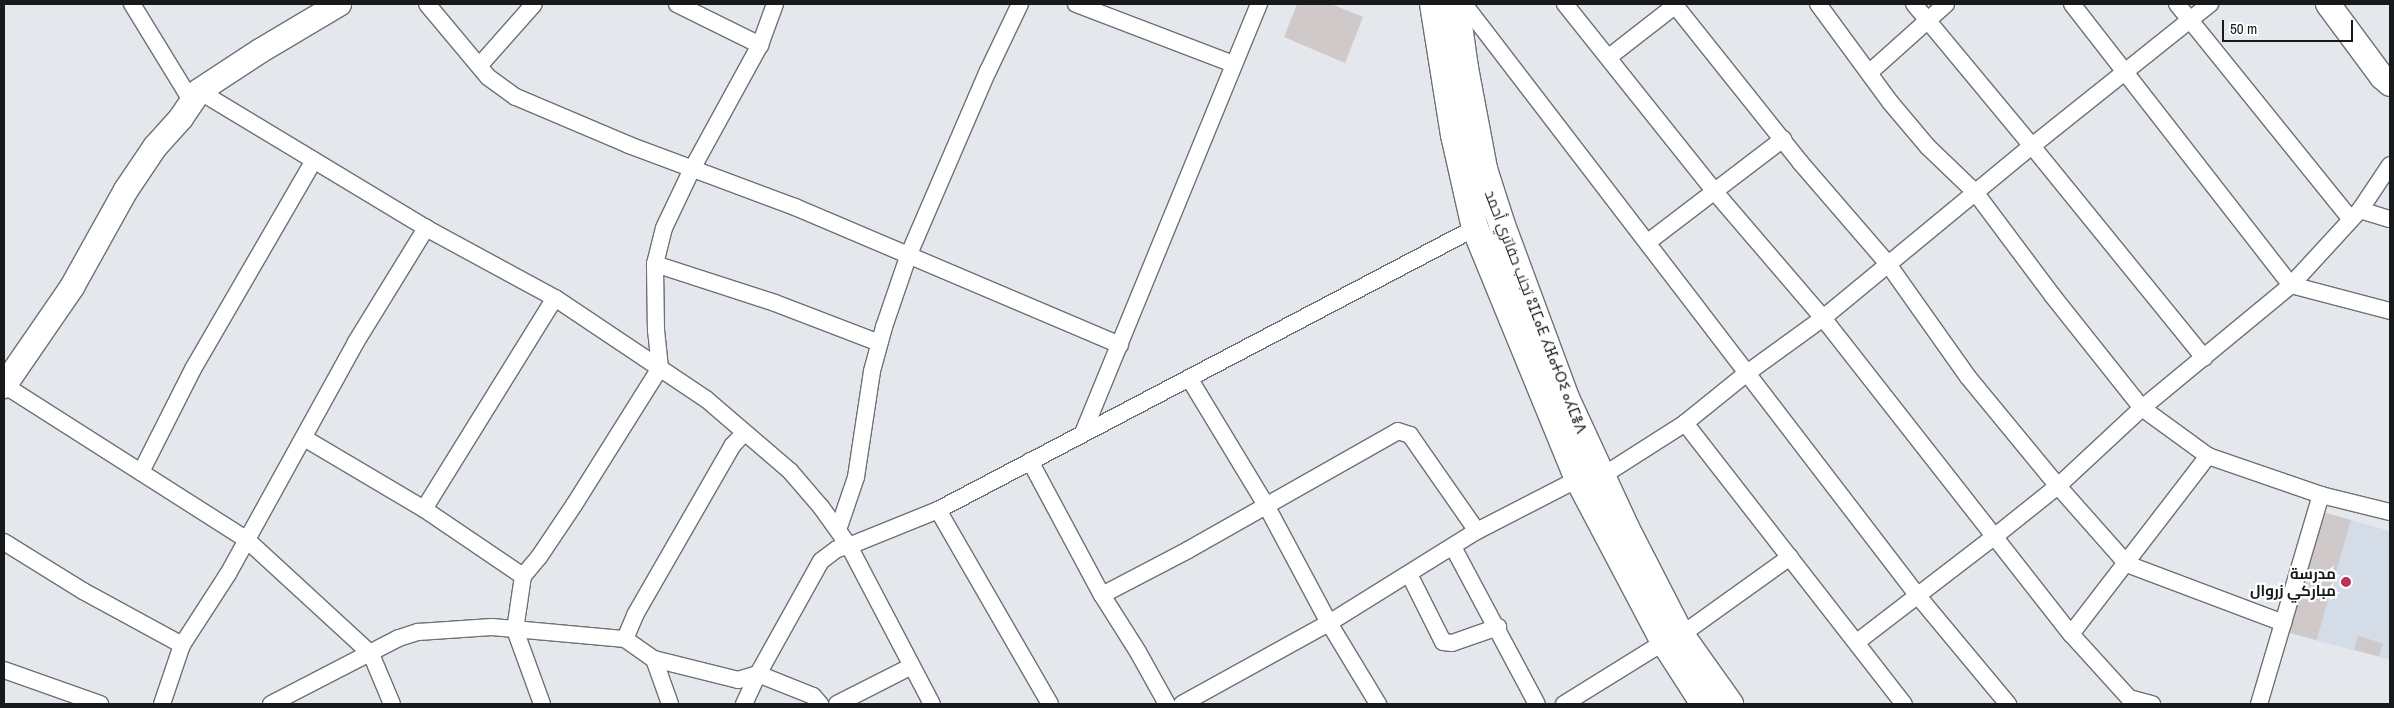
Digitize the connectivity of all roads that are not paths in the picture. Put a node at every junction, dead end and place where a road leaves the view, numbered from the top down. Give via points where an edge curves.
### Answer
1 (132, 4) edge
2 (339, 4) edge
3 (427, 4) edge
4 (534, 4) edge
5 (676, 4) edge
6 (775, 4) edge
7 (1020, 4) edge
8 (1076, 4) edge
9 (1259, 4) edge
10 (1433, 4) edge
11 (1456, 4) edge
12 (1464, 4) edge
13 (1564, 4) edge
14 (1675, 4) edge
15 (1818, 4) edge
16 (1914, 4) edge
17 (1946, 4) edge
18 (2072, 4) edge
19 (2177, 4) edge
20 (2210, 4) edge
21 (2328, 4) edge
22 (2190, 19) junction
23 (1926, 20) junction
24 (760, 45) junction
25 (1609, 57) junction
26 (1233, 64) junction
27 (480, 65) junction
28 (2125, 71) junction
29 (1870, 72) junction
30 (2390, 84) edge
31 (195, 96) junction
32 (1783, 139) junction
33 (2032, 146) junction
34 (314, 160) junction
35 (2390, 165) edge
36 (692, 169) junction
37 (1715, 192) junction
38 (1975, 192) junction
39 (2355, 215) junction
40 (2390, 219) edge
41 (426, 228) junction
42 (1474, 228) junction
43 (1648, 242) junction
44 (909, 254) junction
45 (655, 264) junction
46 (1888, 264) junction
47 (2291, 285) junction
48 (555, 298) junction
49 (2390, 311) edge
50 (1823, 318) junction
51 (879, 344) junction
52 (1120, 345) junction
53 (2204, 358) junction
54 (660, 368) junction
55 (1747, 373) junction
56 (1189, 378) junction
57 (4, 385) edge
58 (2142, 408) junction
59 (1685, 423) junction
60 (744, 433) junction
61 (1083, 433) junction
62 (304, 438) junction
63 (2208, 456) junction
64 (1030, 461) junction
65 (141, 472) junction
66 (1587, 481) junction
67 (2058, 486) junction
68 (2321, 495) junction
69 (1266, 506) junction
70 (424, 509) junction
71 (938, 510) junction
72 (2390, 512) edge
73 (838, 530) junction
74 (1477, 531) junction
75 (1994, 538) junction
76 (247, 540) junction
77 (4, 542) edge
78 (849, 546) junction
79 (1453, 546) junction
80 (1790, 557) junction
81 (2126, 564) junction
82 (1409, 574) junction
83 (523, 576) junction
84 (1102, 596) junction
85 (1918, 596) junction
86 (2283, 623) junction
87 (1328, 624) junction
88 (1498, 627) junction
89 (515, 630) junction
90 (2071, 634) junction
91 (1672, 638) junction
92 (625, 639) junction
93 (1857, 642) junction
94 (182, 645) junction
95 (371, 654) junction
96 (654, 659) junction
97 (910, 667) junction
98 (4, 670) edge
99 (758, 674) junction
100 (301, 697) edge
101 (1206, 699) edge
102 (81, 701) edge
103 (2125, 701) edge
104 (100, 704) edge
105 (162, 704) edge
106 (271, 704) edge
107 (392, 704) edge
108 (542, 704) edge
109 (670, 704) edge
110 (744, 704) edge
111 (820, 704) edge
112 (837, 704) edge
113 (932, 704) edge
114 (1050, 704) edge
115 (1167, 704) edge
116 (1182, 704) edge
117 (1378, 704) edge
118 (1537, 704) edge
119 (1564, 704) edge
120 (1704, 704) edge
121 (1730, 704) edge
122 (1904, 704) edge
123 (2008, 704) edge
124 (2152, 704) edge
125 (2259, 704) edge

1 - 31 street
2 - 31 main road via 260,51
3 - 27 street
4 - 27 street
5 - 24 street
6 - 24 street
7 - 44 street
8 - 26 street
9 - 26 street
10 - 42 main road, تجنب حفاتري أحمد ⵓⵊⵎⴰⴹ ⵃⴼⴰⵜⵔⵉ ⴰⵃⵎⴻⴷ via 1454,135
11 - 66 main road, تجنب حفاتري أحمد ⵓⵊⵎⴰⴹ ⵃⴼⴰⵜⵔⵉ ⴰⵃⵎⴻⴷ via 1477,137 1490,191 1566,398
12 - 43 street
13 - 25 street
14 - 25 street
14 - 32 street
15 - 29 street
16 - 23 street
17 - 23 street
18 - 28 street
19 - 22 street
20 - 22 street
21 - 30 main road
22 - 28 street
22 - 39 street
23 - 29 street
23 - 33 street
24 - 36 street
25 - 37 street
26 - 52 street
27 - 36 street via 495,83 516,97
28 - 33 street
28 - 47 street
29 - 38 street via 1890,102 1928,147
31 - 34 street
31 - 57 main road via 126,190 72,287
32 - 37 street
32 - 46 street
33 - 38 street
33 - 53 street
34 - 41 street
34 - 65 street via 193,369
35 - 39 street
36 - 44 street
36 - 45 street via 664,228
37 - 43 street
37 - 50 street
38 - 46 street
38 - 58 street
39 - 40 street
39 - 47 street
41 - 48 street
41 - 62 street via 356,342
42 - 56 street
42 - 66 main road, تجنب حفاتري أحمد ⵓⵊⵎⴰⴹ ⵃⴼⴰⵜⵔⵉ ⴰⵃⵎⴻⴷ
43 - 55 street
44 - 51 street
44 - 52 street
45 - 51 street via 776,303
45 - 54 street
46 - 50 street
46 - 67 street via 1968,377
47 - 49 street
47 - 53 street
48 - 54 street
48 - 70 street
50 - 55 street
50 - 75 street
51 - 73 street via 856,477
52 - 61 street
53 - 58 street
54 - 60 street via 706,399
54 - 83 street via 574,505
55 - 59 street
55 - 85 street
56 - 61 street
56 - 69 street
57 - 65 street
58 - 63 street
58 - 67 street
59 - 66 street
59 - 80 street
60 - 73 street via 790,471
60 - 92 street via 727,454 635,615
61 - 64 street
62 - 70 street
62 - 76 street
63 - 68 street
63 - 81 street
64 - 71 street
64 - 84 street
65 - 76 street
66 - 74 street
66 - 91 main road, تجنب حفاتري أحمد ⵓⵊⵎⴰⴹ ⵃⴼⴰⵜⵔⵉ ⴰⵃⵎⴻⴷ
67 - 75 street
67 - 81 street
68 - 72 street
68 - 86 street
69 - 74 street via 1391,435 1404,431
69 - 84 street
69 - 87 street
70 - 83 street
71 - 78 street
71 - 114 street
73 - 78 street
74 - 79 street
75 - 85 street
75 - 90 street
76 - 94 street
76 - 95 street
77 - 94 street via 83,591
78 - 97 street
78 - 99 street via 837,548 821,561
79 - 82 street
79 - 88 street
80 - 91 street
80 - 93 street
81 - 86 street
81 - 90 street
82 - 87 street
82 - 88 street via 1443,642 1452,643
83 - 89 street
84 - 115 street
85 - 93 street
85 - 123 street
86 - 125 street
87 - 101 street
87 - 117 street
88 - 118 street
89 - 92 street
89 - 95 street via 492,627 418,632 399,638
89 - 108 street
90 - 103 street
91 - 119 street
91 - 120 main road, تجنب حفاتري أحمد ⵓⵊⵎⴰⴹ ⵃⴼⴰⵜⵔⵉ ⴰⵃⵎⴻⴷ
91 - 121 main road, تجنب حفاتري أحمد ⵓⵊⵎⴰⴹ ⵃⴼⴰⵜⵔⵉ ⴰⵃⵎⴻⴷ
92 - 96 street
93 - 122 street
94 - 105 street
95 - 100 street
95 - 107 street
96 - 99 street via 738,680
96 - 109 street
97 - 112 street
97 - 113 street
98 - 102 street
99 - 110 street
99 - 111 street via 813,696
100 - 106 street
101 - 116 street
102 - 104 street
103 - 124 street

